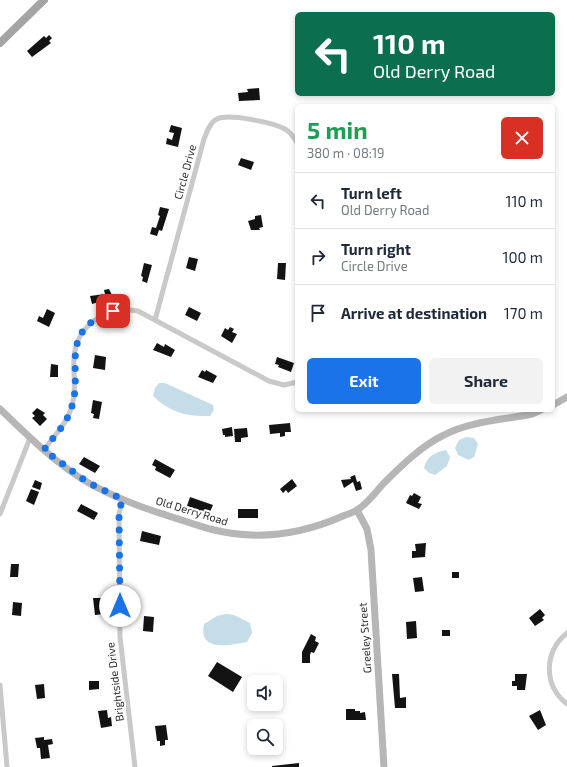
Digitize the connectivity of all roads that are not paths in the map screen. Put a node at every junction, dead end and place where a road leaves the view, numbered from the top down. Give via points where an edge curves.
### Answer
1 (44, 0) edge
2 (0, 43) edge
3 (295, 140) edge
4 (155, 320) junction
5 (295, 382) edge
6 (567, 397) edge
7 (555, 404) edge
8 (0, 409) edge
9 (536, 412) edge
10 (30, 438) junction
11 (44, 450) junction
12 (122, 499) junction
13 (357, 510) junction
14 (0, 514) edge
15 (567, 633) edge
16 (0, 685) edge
17 (567, 704) edge
18 (7, 767) edge
19 (135, 767) edge
20 (384, 767) edge

1 - 2 main road
3 - 4 street, Circle Drive via 284,129 232,116 217,119 211,124 204,139
4 - 5 street via 269,381 284,385
4 - 11 street via 138,311 121,310 98,317 87,328 78,341 74,356 74,394 71,409
6 - 7 street
8 - 10 street, Old Derry Road
9 - 13 street, Old Derry Road via 460,428 443,435 396,470
10 - 11 street, Old Derry Road
10 - 14 street
11 - 12 street, Old Derry Road via 87,482
12 - 13 street, Old Derry Road via 210,529 255,536 306,530
12 - 19 street, Brightside Drive via 119,514 120,637
13 - 20 street, Greeley Street via 367,529 371,550
15 - 17 street via 553,650 549,672 556,693
16 - 18 street

